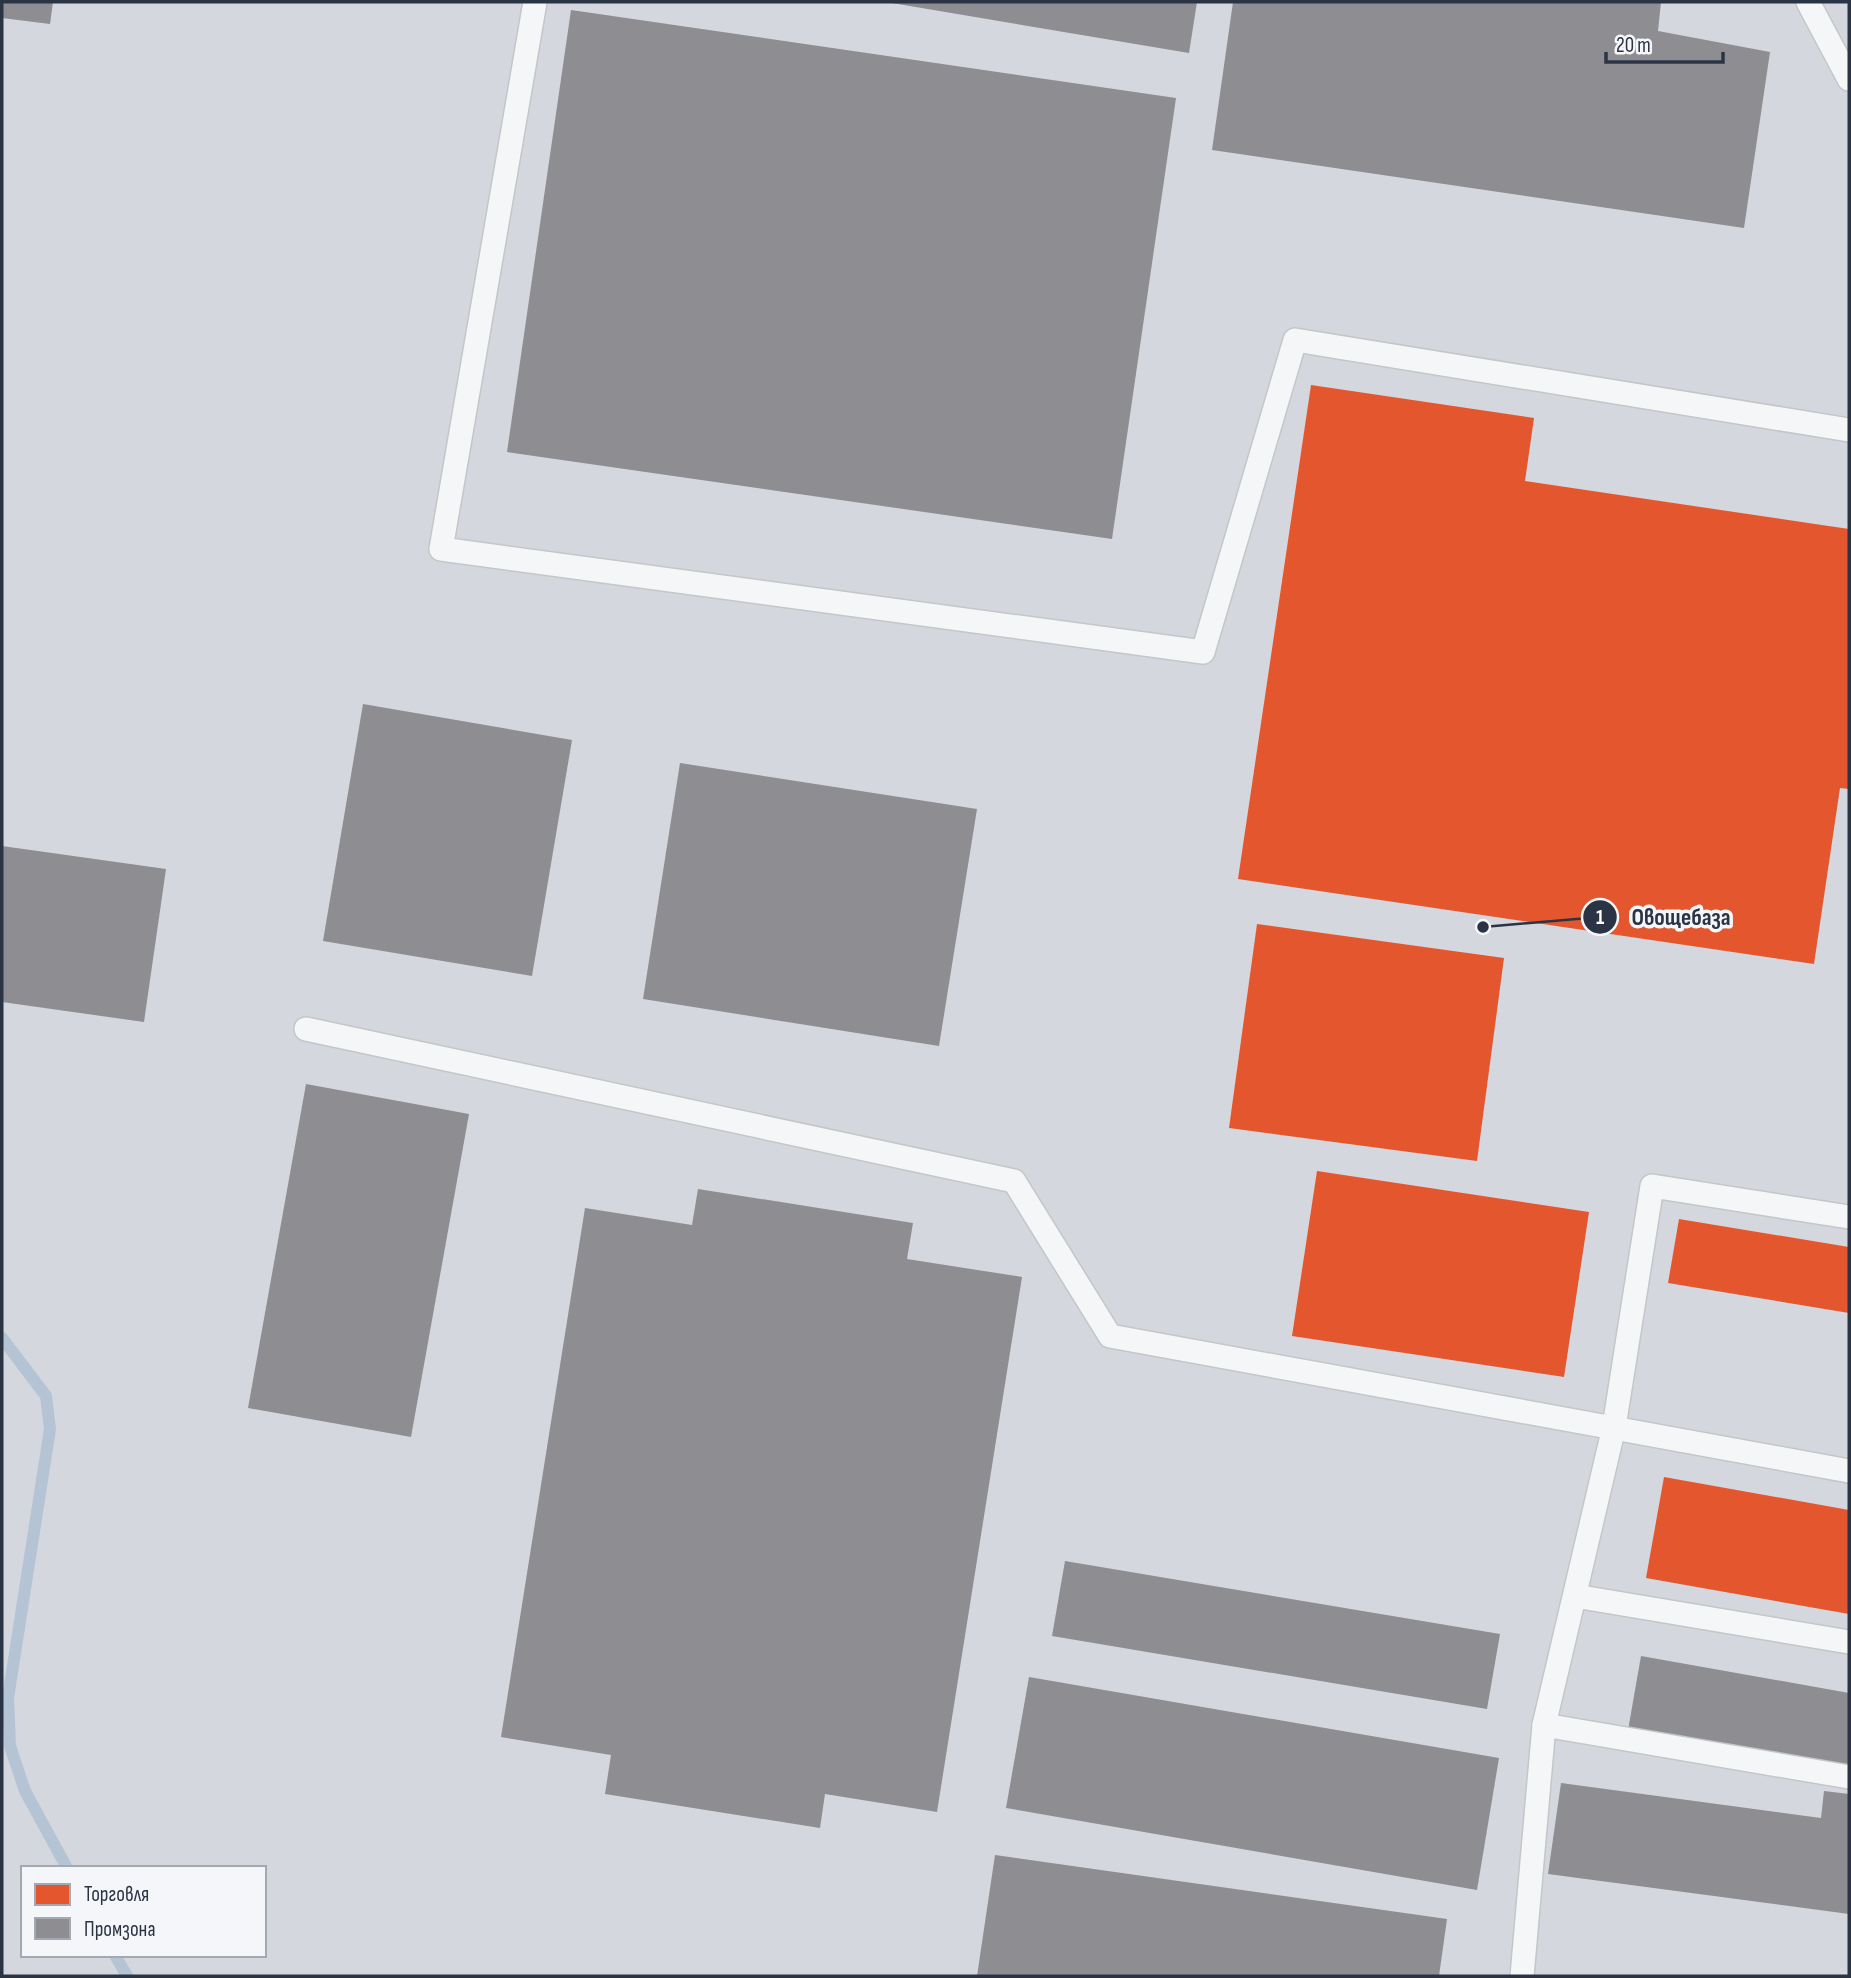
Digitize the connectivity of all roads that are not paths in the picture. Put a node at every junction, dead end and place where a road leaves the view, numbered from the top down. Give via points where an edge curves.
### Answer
1 (535, 2) edge
2 (1808, 2) edge
3 (1849, 79) edge
4 (1849, 430) edge
5 (306, 1029) dead end
6 (1849, 1217) edge
7 (1614, 1427) junction
8 (1849, 1471) edge
9 (1575, 1596) junction
10 (1849, 1642) edge
11 (1544, 1726) junction
12 (1849, 1777) edge
13 (1522, 1976) edge

1 - 4 lane via 440,549 1203,652 1295,340
2 - 3 lane
5 - 7 lane via 1014,1181 1110,1336
6 - 7 lane via 1652,1186
7 - 8 lane
7 - 9 lane
9 - 10 lane
9 - 11 lane
11 - 12 lane
11 - 13 lane

